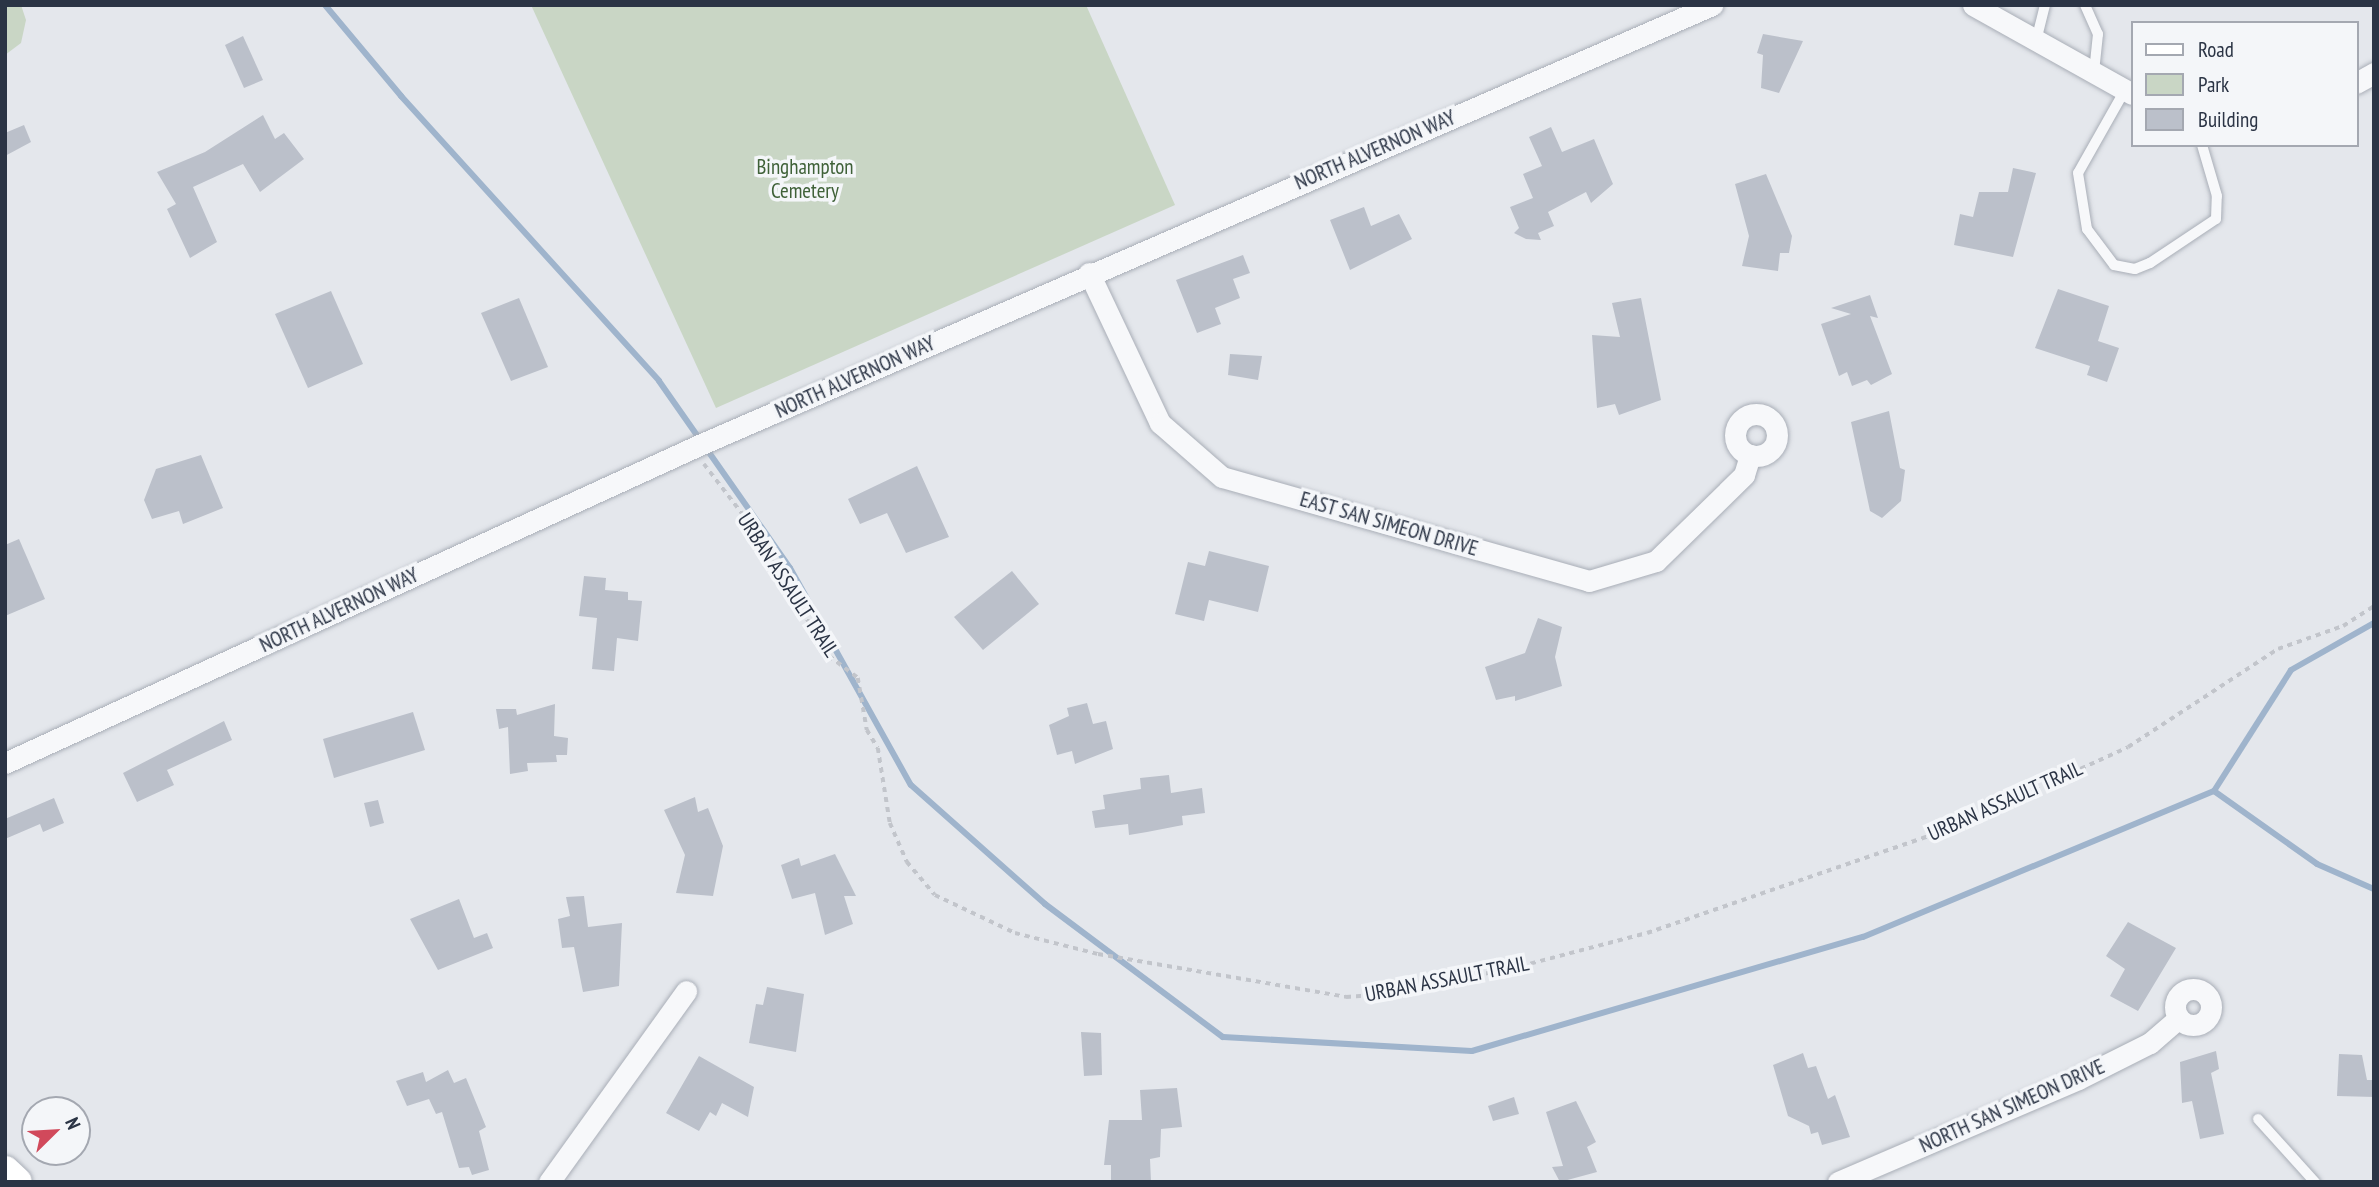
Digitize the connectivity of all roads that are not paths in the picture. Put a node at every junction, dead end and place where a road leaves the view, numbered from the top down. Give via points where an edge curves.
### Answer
1 (1712, 5) edge
2 (1973, 5) edge
3 (2045, 5) edge
4 (2085, 5) edge
5 (2037, 37) junction
6 (2094, 71) junction
7 (2374, 73) edge
8 (2358, 82) edge
9 (2129, 92) edge
10 (2203, 147) edge
11 (1089, 273) junction
12 (1750, 455) dead end
13 (5, 763) edge
14 (686, 991) dead end
15 (2179, 1018) dead end
16 (2258, 1119) dead end
17 (5, 1171) edge
18 (17, 1182) edge
19 (549, 1182) edge
20 (1838, 1182) edge
21 (2315, 1182) edge

1 - 11 street, NORTH ALVERNON WAY
2 - 5 street
3 - 5 lane
4 - 6 lane via 2098,34
5 - 6 street
6 - 9 street
7 - 8 street
9 - 10 lane via 2078,173 2087,229 2114,265 2135,269 2150,263 2216,219 2217,196
11 - 12 street, EAST SAN SIMEON DRIVE via 1160,423 1222,477 1577,577 1589,580 1657,561 1744,475
11 - 13 street, NORTH ALVERNON WAY via 693,448
14 - 19 street
15 - 20 street, NORTH SAN SIMEON DRIVE via 2150,1043 2078,1079
16 - 21 lane
17 - 18 street

